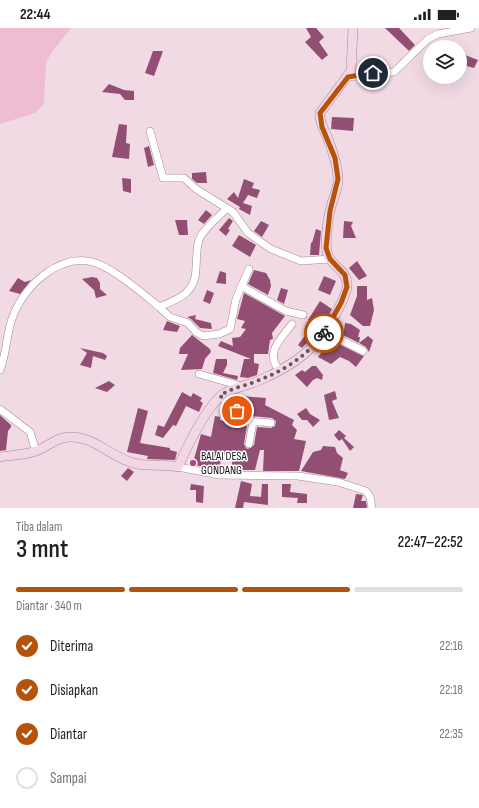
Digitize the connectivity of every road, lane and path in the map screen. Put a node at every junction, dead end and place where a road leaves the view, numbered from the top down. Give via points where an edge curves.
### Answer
1 (353, 28) edge
2 (471, 28) edge
3 (348, 77) junction
4 (150, 131) dead end
5 (226, 209) junction
6 (330, 259) junction
7 (249, 268) dead end
8 (241, 286) junction
9 (159, 308) junction
10 (303, 315) dead end
11 (292, 324) dead end
12 (325, 332) junction
13 (363, 351) dead end
14 (0, 370) edge
15 (280, 371) junction
16 (199, 374) dead end
17 (241, 386) junction
18 (220, 396) junction
19 (0, 409) edge
20 (252, 422) junction
21 (271, 423) dead end
22 (249, 444) dead end
23 (36, 452) junction
24 (0, 457) edge
25 (178, 467) junction
26 (372, 508) edge

1 - 3 street
2 - 3 street via 438,34 428,39 394,72
3 - 6 street via 320,113 322,127 335,158 338,179 330,211 327,240 327,254
4 - 5 street via 162,177 184,178
5 - 6 street via 233,212 248,233 277,252 301,261
5 - 9 street via 200,238 196,275 187,293
6 - 12 street via 343,272 347,287
7 - 8 street
8 - 9 street via 230,329 220,334 202,336 188,323 170,317
8 - 10 street via 286,311
9 - 14 street via 132,286 96,264 75,261 56,267 36,281 21,301 13,316
11 - 15 street via 273,352 273,363
12 - 13 street
12 - 15 street via 302,358
15 - 17 street
16 - 17 street
17 - 18 street
18 - 20 street via 236,408 237,420
18 - 25 street via 187,446
19 - 23 street via 30,432
20 - 21 street
20 - 22 street
23 - 24 street
23 - 25 street via 61,437 70,437 92,442 129,462 145,466
25 - 26 street via 219,475 298,476 338,482 366,491

